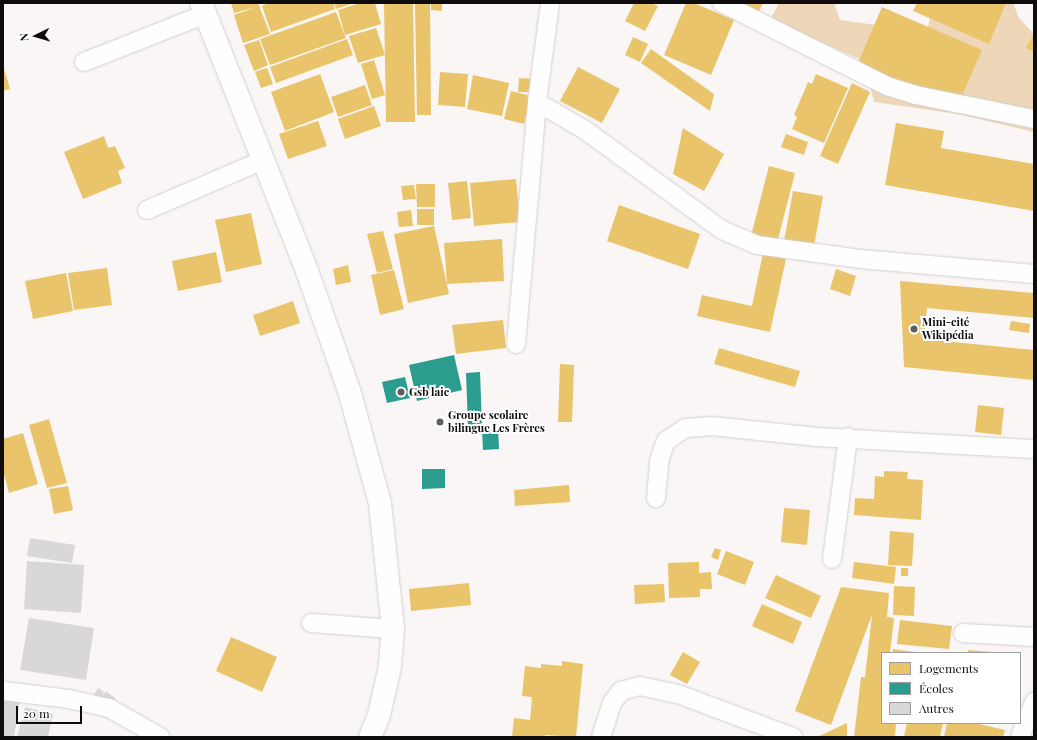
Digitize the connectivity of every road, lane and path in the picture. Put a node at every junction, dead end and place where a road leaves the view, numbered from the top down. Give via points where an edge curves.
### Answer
1 (550, 3) edge
2 (722, 3) edge
3 (203, 8) edge
4 (84, 62) dead end
5 (537, 102) junction
6 (1034, 120) edge
7 (263, 160) junction
8 (147, 210) dead end
9 (1034, 274) edge
10 (516, 344) dead end
11 (848, 437) junction
12 (1034, 449) edge
13 (656, 498) dead end
14 (832, 559) dead end
15 (311, 623) dead end
16 (393, 629) junction
17 (963, 633) dead end
18 (1034, 637) edge
19 (3, 691) edge
20 (1034, 702) edge
21 (160, 737) edge
22 (370, 737) edge
23 (601, 737) edge
24 (793, 737) edge
25 (1020, 737) edge

1 - 5 street
2 - 6 street via 887,86 916,95
3 - 4 street
3 - 7 street
5 - 9 street via 584,130 722,230 757,245 860,260
5 - 10 street
7 - 8 street
7 - 16 street via 307,271 366,447 380,503
11 - 12 street
11 - 13 street via 816,437 711,426 685,428 666,441 659,461
11 - 14 street
15 - 16 street
16 - 22 street via 390,667 379,715
17 - 18 street
19 - 21 street via 69,699 110,708
20 - 25 street
23 - 24 street via 612,702 621,691 640,686 678,694

